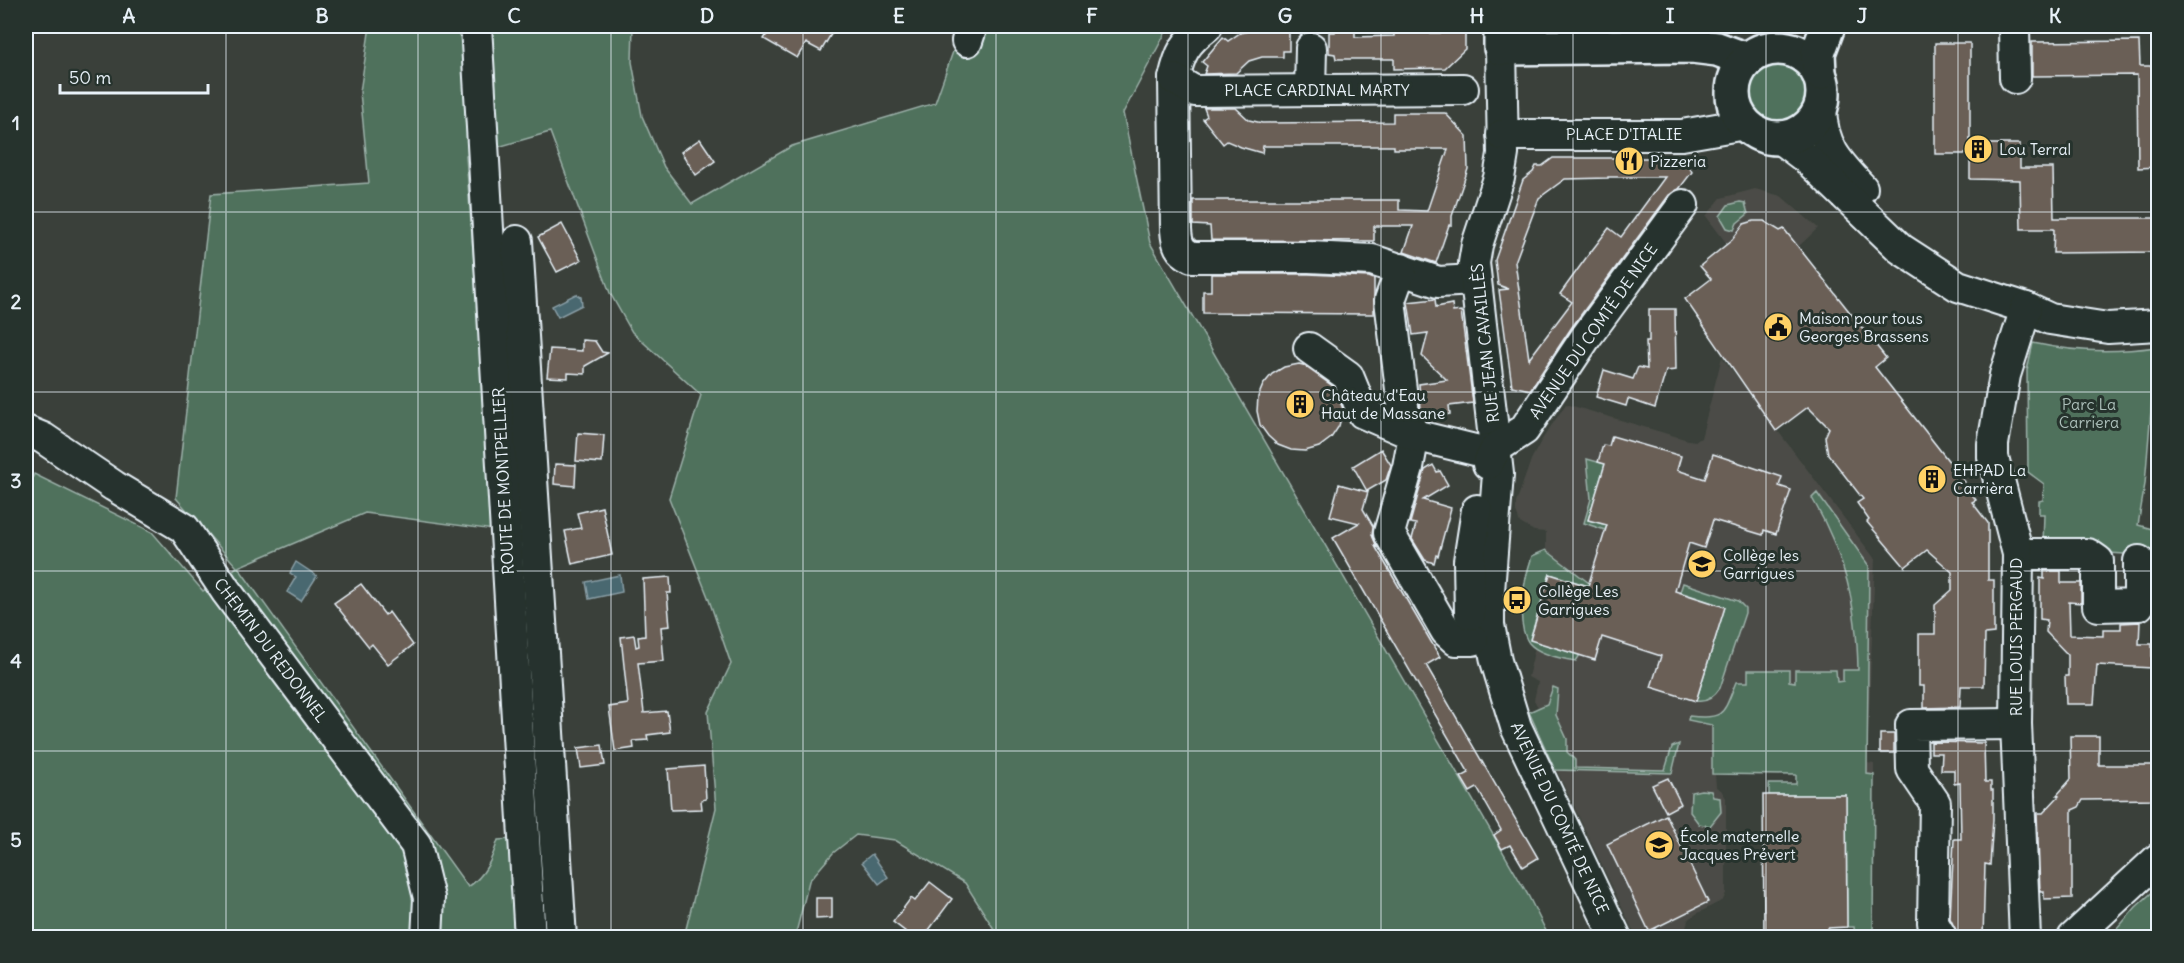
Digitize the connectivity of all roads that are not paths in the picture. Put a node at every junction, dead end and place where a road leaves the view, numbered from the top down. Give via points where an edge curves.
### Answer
1 (476, 26) edge
2 (1207, 26) edge
3 (1799, 26) edge
4 (1828, 26) edge
5 (2014, 26) edge
6 (1501, 37) edge
7 (1311, 48) dead end
8 (1757, 54) junction
9 (1819, 73) junction
10 (2015, 78) dead end
11 (1174, 79) junction
12 (1463, 89) dead end
13 (1310, 90) junction
14 (1821, 109) junction
15 (1745, 124) junction
16 (1502, 135) junction
17 (1779, 138) junction
18 (1683, 205) dead end
19 (517, 241) dead end
20 (1401, 269) junction
21 (1476, 280) junction
22 (1991, 296) junction
23 (2158, 306) edge
24 (2026, 308) junction
25 (2158, 325) edge
26 (1309, 348) dead end
27 (26, 430) edge
28 (1414, 435) junction
29 (1496, 448) junction
30 (2018, 554) junction
31 (2139, 561) dead end
32 (1473, 640) junction
33 (2016, 723) junction
34 (2158, 859) edge
35 (530, 937) edge
36 (2074, 937) edge
37 (427, 938) edge
38 (561, 938) edge
39 (1596, 938) edge
40 (1616, 938) edge
41 (1942, 938) edge
42 (2025, 938) edge

1 - 35 street, ROUTE DE MONTPELLIER
2 - 11 street via 1189,40 1179,56
3 - 8 main road via 1790,39
4 - 9 main road via 1818,53
5 - 10 street
6 - 8 main road via 1692,46
6 - 16 street, RUE JEAN CAVAILLÈS
7 - 13 street
8 - 9 main road via 1779,47 1798,52
8 - 15 main road via 1736,76 1733,89 1738,115
9 - 14 main road via 1823,90
11 - 13 street, PLACE CARDINAL MARTY via 1194,91
11 - 20 street via 1176,230 1182,252 1192,257 1372,260
12 - 13 street, PLACE CARDINAL MARTY
14 - 17 main road via 1800,133
14 - 22 street via 1821,126 1839,164 1910,233
15 - 16 street, PLACE D'ITALIE via 1682,135
15 - 17 main road via 1759,134
16 - 21 street, RUE JEAN CAVAILLÈS via 1499,177 1477,245
17 - 22 street via 1807,159 1901,249 1958,286
18 - 29 street, AVENUE DU COMTÉ DE NICE via 1586,337 1524,430
19 - 38 street
20 - 21 street via 1438,282
20 - 28 street via 1390,300 1404,414
21 - 29 street, RUE JEAN CAVAILLÈS
22 - 24 street
23 - 24 street via 2132,311
24 - 25 street via 2050,319 2108,328
24 - 30 street, RUE LOUIS PERGAUD via 2005,375 1993,444
26 - 28 street via 1348,376 1363,412
27 - 37 street, CHEMIN DU REDONNEL via 184,528 226,591 416,845 429,898
28 - 29 street via 1479,451
28 - 32 street via 1389,533 1446,631 1456,640
29 - 32 street, AVENUE DU COMTÉ DE NICE via 1484,471 1468,561
29 - 40 street, AVENUE DU COMTÉ DE NICE via 1498,474 1488,591 1496,661 1516,727
30 - 31 street via 2088,554 2098,561 2098,606 2139,605
30 - 33 street, RUE LOUIS PERGAUD
32 - 39 street, AVENUE DU COMTÉ DE NICE via 1491,711 1518,778
33 - 41 street via 1911,725 1912,769 1935,803 1933,923
33 - 42 street, RUE LOUIS PERGAUD
34 - 36 street

